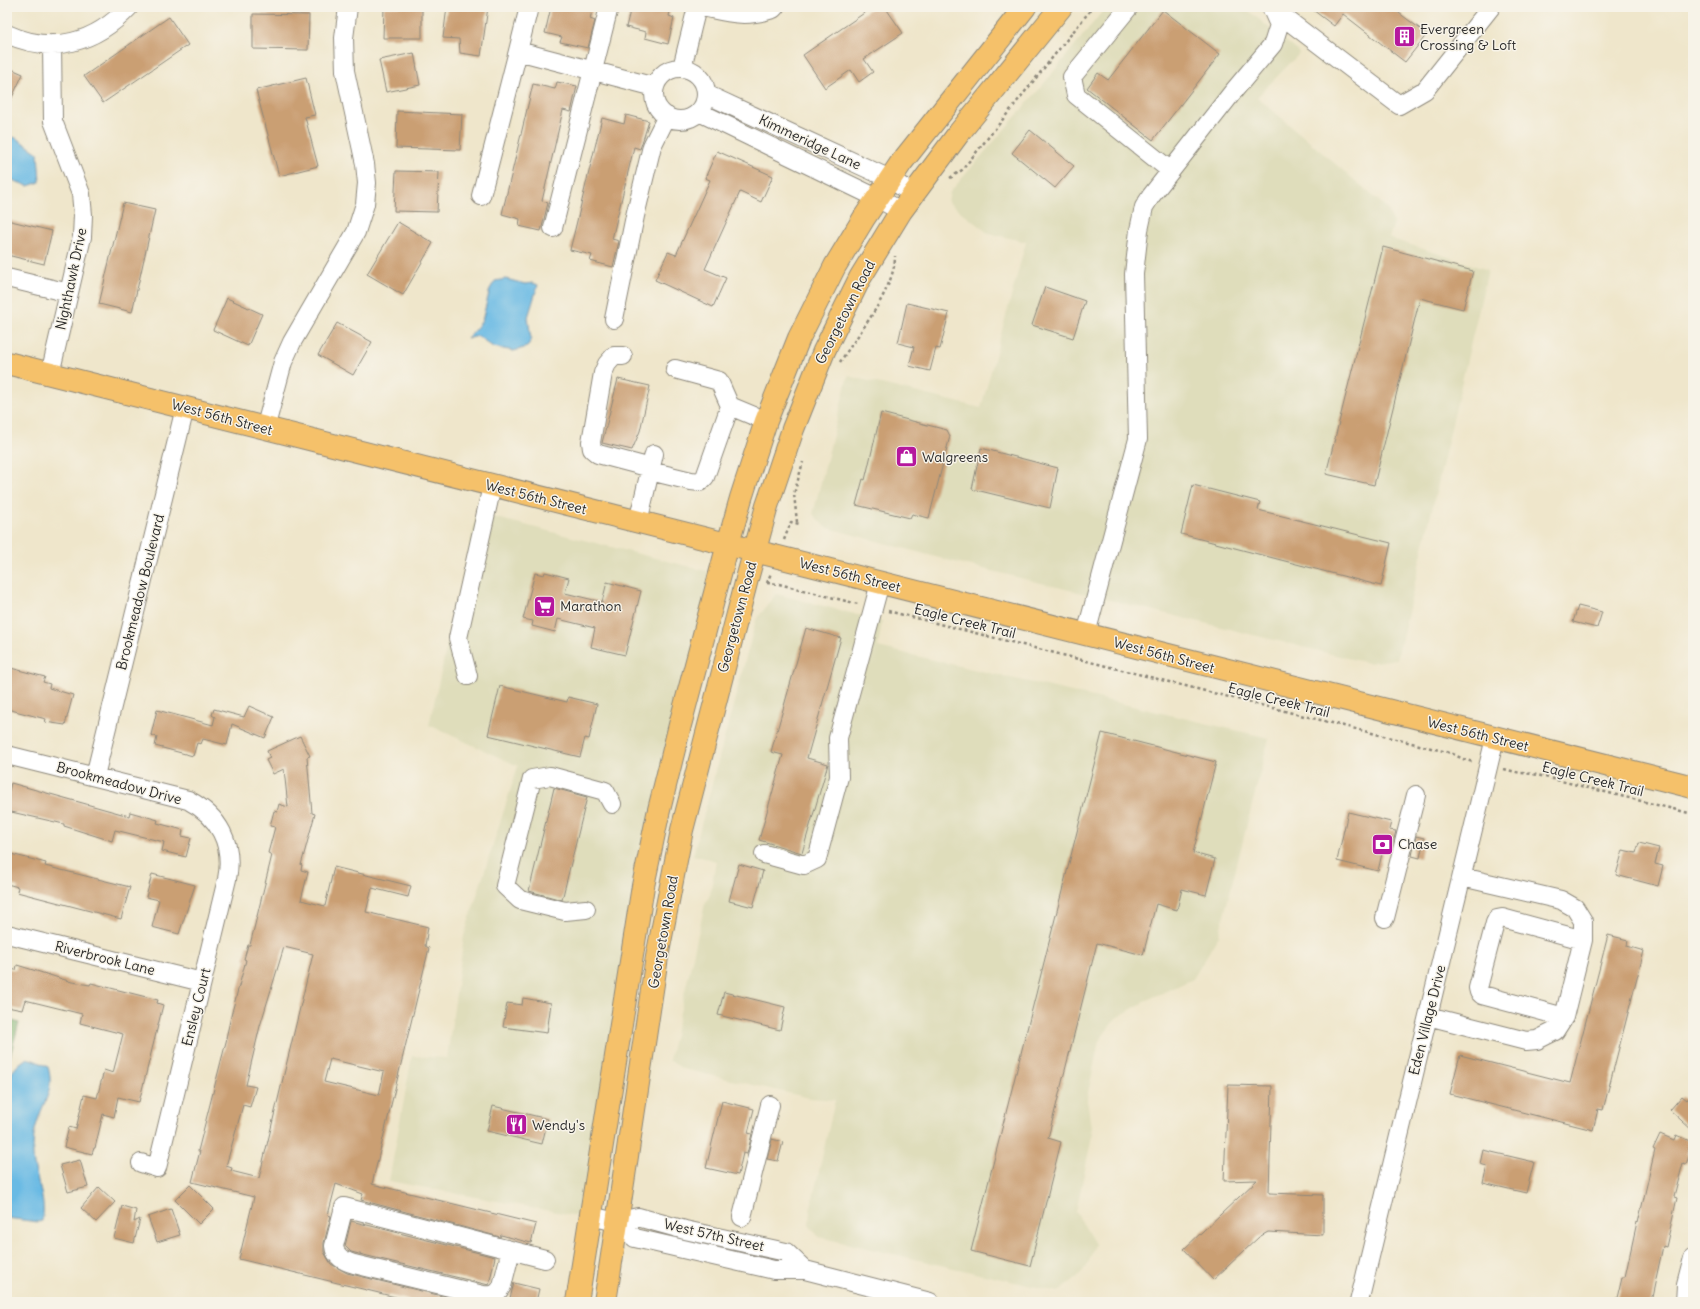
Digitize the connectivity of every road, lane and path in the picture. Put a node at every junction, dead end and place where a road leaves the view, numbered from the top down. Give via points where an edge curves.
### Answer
1 (130, 7) edge
2 (348, 7) edge
3 (529, 7) edge
4 (609, 7) edge
5 (697, 7) edge
6 (702, 7) edge
7 (774, 7) edge
8 (1025, 7) edge
9 (1060, 7) edge
10 (1093, 7) edge
11 (1129, 7) edge
12 (1491, 7) edge
13 (1272, 8) edge
14 (7, 34) edge
15 (52, 44) junction
16 (518, 51) junction
17 (682, 68) junction
18 (593, 71) junction
19 (655, 87) junction
20 (706, 94) junction
21 (699, 112) junction
22 (667, 116) junction
23 (1171, 171) junction
24 (890, 179) junction
25 (949, 179) dead end
26 (481, 196) dead end
27 (877, 198) junction
28 (907, 202) junction
29 (553, 228) dead end
30 (895, 251) dead end
31 (7, 278) edge
32 (69, 293) junction
33 (614, 319) dead end
34 (623, 356) dead end
35 (7, 363) edge
36 (840, 364) dead end
37 (675, 369) dead end
38 (50, 374) junction
39 (730, 406) junction
40 (185, 408) junction
41 (766, 422) junction
42 (265, 429) junction
43 (803, 461) dead end
44 (652, 464) junction
45 (492, 486) junction
46 (638, 522) junction
47 (791, 522) dead end
48 (728, 544) junction
49 (755, 551) junction
50 (767, 583) dead end
51 (880, 583) junction
52 (873, 608) junction
53 (1086, 634) junction
54 (468, 676) dead end
55 (1495, 738) junction
56 (7, 755) edge
57 (1488, 765) junction
58 (95, 776) junction
59 (1693, 787) edge
60 (1416, 795) dead end
61 (612, 804) dead end
62 (1693, 814) edge
63 (220, 829) joint
64 (764, 854) dead end
65 (1462, 877) junction
66 (586, 909) dead end
67 (1385, 918) dead end
68 (7, 934) edge
69 (1583, 940) junction
70 (202, 982) junction
71 (1428, 1016) junction
72 (1564, 1017) junction
73 (770, 1104) dead end
74 (141, 1163) dead end
75 (591, 1216) junction
76 (742, 1217) dead end
77 (616, 1222) junction
78 (511, 1250) junction
79 (1693, 1258) edge
80 (545, 1259) dead end
81 (577, 1302) edge
82 (605, 1302) edge
83 (930, 1302) edge
84 (1359, 1302) edge
85 (1684, 1302) edge

1 - 15 street via 110,26 94,35 73,42
2 - 42 street via 344,38 346,71 366,169 365,204 356,232 286,355
3 - 16 street
4 - 18 street
5 - 17 street
6 - 7 street via 732,14 755,14
8 - 24 main road, Georgetown Road
9 - 28 main road, Georgetown Road
10 - 25 path via 962,170
11 - 23 street via 1072,77 1076,95
12 - 13 street via 1425,90 1399,105
13 - 23 street via 1279,25 1273,44
14 - 15 street via 30,43
15 - 32 street, Nighthawk Drive via 53,121 80,190 83,211 82,237
16 - 18 street
16 - 26 street
17 - 19 street via 665,73
17 - 20 street via 702,79
18 - 19 street
18 - 29 street
19 - 22 street via 656,104
20 - 21 street
20 - 24 street, Kimmeridge Lane
21 - 22 street via 683,120
21 - 27 street, Kimmeridge Lane
22 - 33 street via 652,146
23 - 53 street via 1144,207 1139,230 1134,274 1138,438
24 - 27 main road, Georgetown Road
24 - 28 street, Kimmeridge Lane
27 - 28 street, Kimmeridge Lane
27 - 41 main road, Georgetown Road via 835,266 808,319 775,394
28 - 49 main road, Georgetown Road via 860,278 812,377 784,455
30 - 36 path via 895,266 891,280 865,327
31 - 32 street
32 - 38 street, Nighthawk Drive
34 - 44 street via 614,356 606,364 591,442 592,449 598,454
35 - 38 main road, West 56th Street
37 - 39 street via 720,381
38 - 40 main road, West 56th Street
39 - 41 street
39 - 44 street via 705,477 700,482 692,482
40 - 42 main road, West 56th Street
40 - 58 street, Brookmeadow Boulevard
41 - 48 main road, Georgetown Road via 740,498
42 - 45 main road, West 56th Street
43 - 47 path via 794,494 799,523
44 - 46 street
45 - 46 main road, West 56th Street
45 - 54 street via 458,638
46 - 48 main road, West 56th Street
48 - 49 main road, West 56th Street
48 - 75 main road, Georgetown Road via 666,780 643,886
49 - 51 main road, West 56th Street
49 - 77 main road, Georgetown Road via 682,830 657,957
50 - 52 path, Eagle Creek Trail
51 - 52 street
51 - 53 main road, West 56th Street
52 - 57 path, Eagle Creek Trail via 1451,753 1463,759
52 - 64 street via 838,738 839,777 817,859 804,865
53 - 55 main road, West 56th Street
55 - 57 street, Eden Village Drive
55 - 59 main road, West 56th Street
56 - 58 street, Brookmeadow Drive
57 - 62 path, Eagle Creek Trail
57 - 65 street, Eden Village Drive
58 - 63 street, Brookmeadow Drive via 188,800 210,816
60 - 67 street
61 - 66 street via 605,791 550,776 532,779 505,886 520,900 565,911
63 - 70 street, Ensley Court via 228,850 229,871
65 - 69 street via 1561,900 1575,908 1583,921
65 - 71 street, Eden Village Drive
68 - 70 street, Riverbrook Lane
69 - 72 street
69 - 72 street via 1502,918 1497,919 1478,988 1482,995
70 - 74 street, Ensley Court via 157,1168
71 - 72 street via 1526,1041 1537,1040 1555,1031
71 - 84 street, Eden Village Drive
73 - 76 street
75 - 77 street, West 57th Street
75 - 81 main road, Georgetown Road
77 - 82 main road, Georgetown Road
77 - 83 street, West 57th Street via 638,1216 685,1230 786,1252 805,1270
78 - 78 street via 344,1207 334,1246 334,1252 339,1257 354,1264 493,1296 502,1286
78 - 80 street
79 - 85 street

